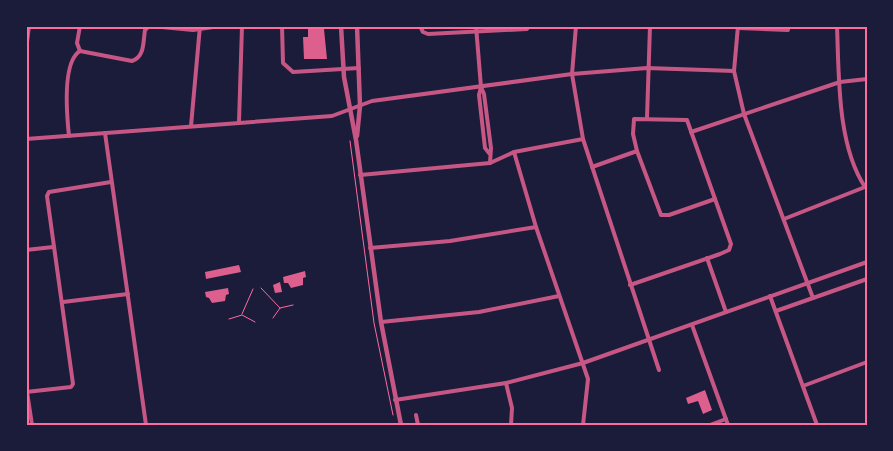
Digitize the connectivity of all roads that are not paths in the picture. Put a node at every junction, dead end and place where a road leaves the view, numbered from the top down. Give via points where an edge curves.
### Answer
1 (29, 26) edge
2 (80, 26) edge
3 (150, 26) edge
4 (220, 26) edge
5 (242, 26) edge
6 (282, 26) edge
7 (341, 26) edge
8 (357, 26) edge
9 (420, 26) edge
10 (476, 26) edge
11 (529, 26) edge
12 (576, 26) edge
13 (650, 26) edge
14 (788, 26) edge
15 (836, 26) edge
16 (738, 27) edge
17 (145, 28) edge
18 (200, 28) edge
19 (477, 32) junction
20 (26, 50) edge
21 (80, 51) junction
22 (359, 68) junction
23 (647, 68) junction
24 (344, 69) junction
25 (734, 71) junction
26 (572, 74) junction
27 (867, 79) edge
28 (840, 82) junction
29 (481, 87) junction
30 (360, 106) junction
31 (350, 110) junction
32 (744, 114) junction
33 (647, 118) junction
34 (239, 122) junction
35 (190, 126) junction
36 (691, 132) junction
37 (105, 133) junction
38 (69, 136) junction
39 (26, 139) edge
40 (356, 140) junction
41 (583, 140) junction
42 (638, 151) junction
43 (514, 152) junction
44 (490, 163) junction
45 (592, 167) junction
46 (360, 175) junction
47 (111, 182) junction
48 (866, 187) edge
49 (715, 198) junction
50 (784, 219) junction
51 (536, 227) junction
52 (53, 247) junction
53 (370, 248) junction
54 (26, 250) edge
55 (707, 258) junction
56 (867, 262) edge
57 (867, 279) edge
58 (807, 283) junction
59 (630, 285) junction
60 (128, 294) junction
61 (559, 296) junction
62 (770, 296) junction
63 (813, 298) junction
64 (63, 302) junction
65 (776, 311) junction
66 (726, 312) junction
67 (381, 322) junction
68 (692, 325) junction
69 (648, 341) junction
70 (867, 362) edge
71 (583, 363) junction
72 (659, 370) dead end
73 (506, 383) junction
74 (26, 385) edge
75 (803, 386) junction
76 (27, 392) edge
77 (395, 400) junction
78 (416, 415) dead end
79 (726, 419) junction
80 (32, 425) edge
81 (146, 425) edge
82 (401, 425) edge
83 (418, 425) edge
84 (511, 425) edge
85 (583, 425) edge
86 (710, 425) edge
87 (728, 425) edge
88 (817, 425) edge

1 - 20 street
2 - 21 street via 77,43
3 - 17 street
3 - 18 street
4 - 18 street
5 - 34 street
6 - 24 street via 283,63 293,72
7 - 24 street
8 - 22 street
9 - 19 street via 428,34
10 - 19 street
11 - 19 street via 527,29
12 - 26 street
13 - 23 street
14 - 16 street via 788,30
15 - 28 street
16 - 25 street
17 - 21 street via 141,55 132,61
18 - 35 street
19 - 29 street
21 - 38 street via 74,57 67,91
22 - 24 street
22 - 30 street
23 - 25 street
23 - 26 street
23 - 33 street
24 - 31 street
25 - 32 street
26 - 29 street
26 - 41 street
27 - 28 street
28 - 32 street
28 - 48 street via 846,138
29 - 30 street via 372,101
29 - 44 street via 491,148
30 - 31 street
30 - 40 street
31 - 34 street via 332,116
31 - 40 street
32 - 36 street
32 - 50 street
33 - 36 street via 684,119
33 - 42 street via 637,118 633,122
34 - 35 street
35 - 37 street
36 - 49 street
37 - 38 street
37 - 47 street
38 - 39 street
40 - 46 street
41 - 43 street
41 - 45 street
42 - 45 street
42 - 49 street via 661,215
43 - 44 street
43 - 51 street
44 - 46 street
45 - 59 street
46 - 53 street
47 - 52 street via 50,192 47,196
47 - 60 street
48 - 50 street
49 - 55 street via 731,244 729,250
50 - 58 street
51 - 53 street via 450,241
51 - 61 street
52 - 54 street
52 - 64 street
53 - 67 street
55 - 59 street
55 - 66 street
56 - 58 street
57 - 63 street
58 - 62 street
58 - 63 street
59 - 69 street
60 - 64 street
60 - 81 street
61 - 67 street via 479,312
61 - 71 street
62 - 65 street
62 - 66 street
63 - 65 street
64 - 76 street via 74,384
65 - 75 street
66 - 68 street
67 - 77 street
68 - 69 street
68 - 79 street
69 - 71 street
69 - 72 street
70 - 75 street
71 - 73 street
71 - 85 street via 588,379
73 - 77 street
73 - 84 street via 512,408
74 - 76 street
75 - 88 street
76 - 80 street
77 - 82 street
78 - 83 street
79 - 86 street
79 - 87 street

